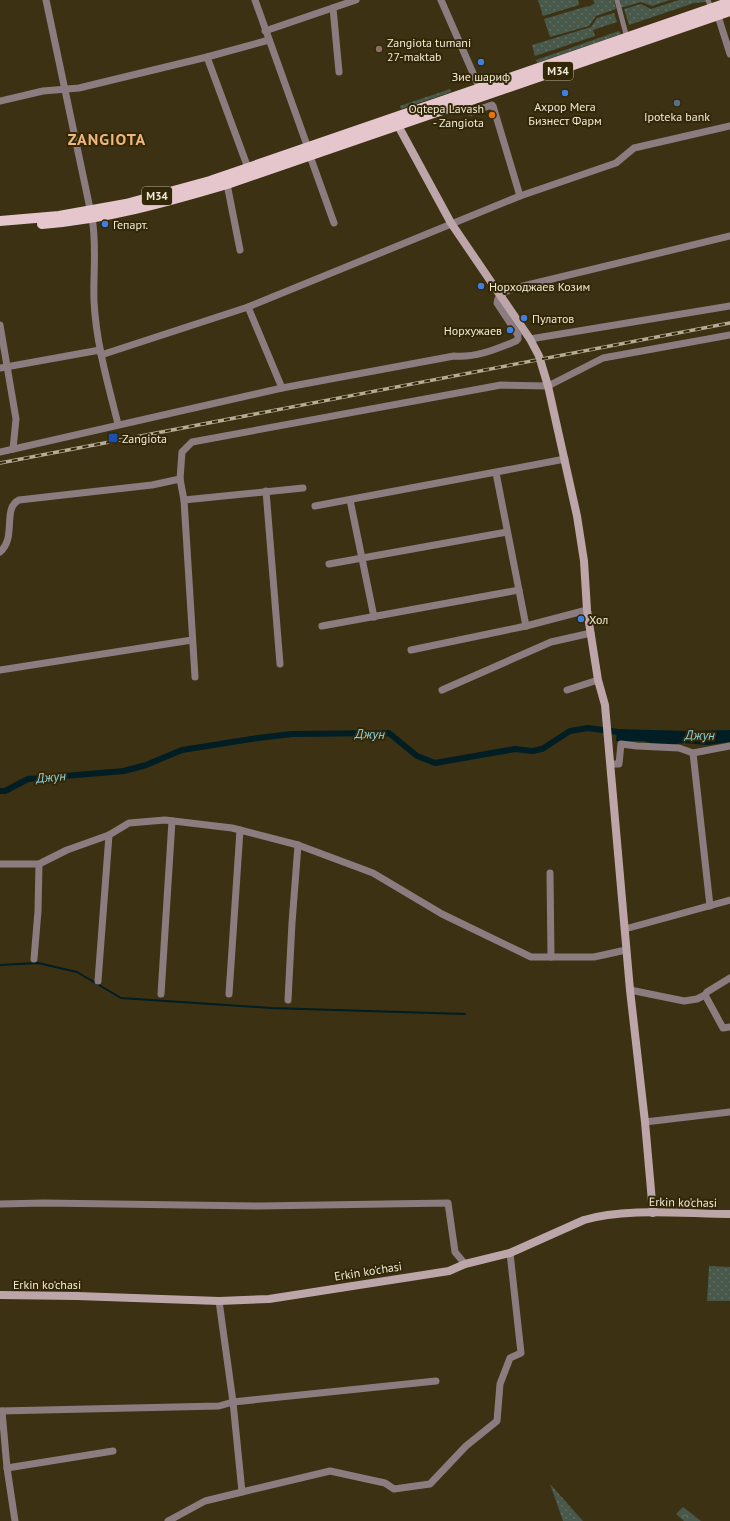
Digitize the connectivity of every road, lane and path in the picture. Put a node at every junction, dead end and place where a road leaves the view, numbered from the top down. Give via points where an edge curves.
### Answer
1 (46, 0) edge
2 (255, 0) edge
3 (356, 0) edge
4 (441, 0) edge
5 (617, 0) edge
6 (730, 2) edge
7 (333, 8) junction
8 (712, 8) edge
9 (730, 12) edge
10 (265, 31) junction
11 (627, 38) junction
12 (269, 40) junction
13 (730, 54) edge
14 (207, 57) junction
15 (339, 72) dead end
16 (480, 89) junction
17 (66, 90) junction
18 (0, 101) edge
19 (467, 102) junction
20 (396, 122) junction
21 (730, 126) edge
22 (309, 152) junction
23 (248, 168) junction
24 (227, 184) junction
25 (520, 196) junction
26 (91, 214) junction
27 (0, 221) edge
28 (334, 223) dead end
29 (451, 223) junction
30 (0, 228) edge
31 (730, 236) edge
32 (240, 250) dead end
33 (500, 294) junction
34 (730, 306) edge
35 (248, 307) junction
36 (0, 325) edge
37 (730, 335) edge
38 (530, 339) junction
39 (100, 352) junction
40 (3, 368) edge
41 (548, 386) junction
42 (282, 388) junction
43 (118, 424) junction
44 (13, 450) junction
45 (0, 452) edge
46 (564, 459) junction
47 (496, 473) junction
48 (180, 479) junction
49 (303, 488) dead end
50 (266, 491) junction
51 (184, 500) junction
52 (350, 500) junction
53 (315, 506) dead end
54 (508, 532) junction
55 (0, 552) edge
56 (361, 559) junction
57 (329, 564) dead end
58 (519, 590) junction
59 (587, 610) junction
60 (374, 617) junction
61 (322, 626) dead end
62 (526, 626) junction
63 (591, 633) junction
64 (192, 640) junction
65 (411, 650) dead end
66 (280, 664) dead end
67 (0, 670) edge
68 (195, 677) dead end
69 (598, 680) junction
70 (442, 690) dead end
71 (567, 690) dead end
72 (730, 746) edge
73 (693, 753) junction
74 (611, 764) junction
75 (172, 821) junction
76 (240, 830) junction
77 (109, 835) junction
78 (298, 845) junction
79 (0, 864) edge
80 (39, 864) junction
81 (550, 873) dead end
82 (730, 900) edge
83 (710, 906) junction
84 (625, 929) junction
85 (626, 950) junction
86 (551, 957) junction
87 (34, 959) dead end
88 (730, 978) edge
89 (98, 980) dead end
90 (630, 990) junction
91 (161, 994) dead end
92 (229, 994) dead end
93 (705, 995) junction
94 (288, 1000) dead end
95 (730, 1027) edge
96 (730, 1112) edge
97 (645, 1122) junction
98 (0, 1204) edge
99 (653, 1213) junction
100 (730, 1214) edge
101 (510, 1253) junction
102 (465, 1264) junction
103 (0, 1295) edge
104 (219, 1301) junction
105 (436, 1381) dead end
106 (233, 1402) junction
107 (1, 1411) edge
108 (113, 1451) dead end
109 (3, 1452) edge
110 (7, 1468) junction
111 (242, 1492) junction
112 (15, 1521) edge
113 (168, 1521) edge

1 - 17 street
2 - 10 street
3 - 7 street
4 - 16 street
5 - 11 street
6 - 8 main road, M34
7 - 10 street
7 - 15 street
8 - 9 main road, M34
8 - 11 main road, M34
8 - 13 street
8 - 19 main road, M34
10 - 12 street
11 - 16 main road, M34
12 - 14 street
12 - 22 street
14 - 17 street
14 - 23 street
16 - 20 main road, M34
17 - 18 street via 43,91
17 - 26 street
19 - 20 main road, M34
19 - 25 street via 471,112 493,106
20 - 22 main road, M34
20 - 29 main road
21 - 25 street via 634,148 616,163
22 - 23 main road, M34
22 - 24 main road, M34
22 - 28 street
23 - 26 main road, M34
24 - 26 main road, M34 via 144,208
24 - 32 street
25 - 29 street
26 - 27 main road, M34
26 - 30 main road, M34 via 62,222
26 - 39 street via 95,234 94,301
29 - 33 main road
29 - 35 street
31 - 33 street via 515,288
33 - 38 main road
33 - 42 street via 496,300 518,335 516,342 480,354 454,356
34 - 38 street
35 - 39 street
35 - 42 street
36 - 40 street
37 - 41 street via 603,358
38 - 41 main road via 539,356
39 - 40 street
39 - 43 street
40 - 44 street via 16,419
41 - 46 main road
41 - 48 street via 501,385 192,442 182,452
42 - 43 street
43 - 44 street
44 - 45 street
46 - 47 street
46 - 59 main road via 584,561
47 - 52 street
47 - 54 street
48 - 51 street
48 - 55 street via 152,485 19,500 12,507 8,541
49 - 50 street
50 - 51 street
50 - 66 street
51 - 64 street
52 - 53 street
52 - 56 street
54 - 56 street
54 - 58 street
56 - 57 street
56 - 60 street
58 - 60 street
58 - 62 street
59 - 62 street
59 - 63 main road
60 - 61 street
62 - 65 street
63 - 69 main road
63 - 70 street via 551,642
64 - 67 street
64 - 68 street
69 - 71 street
69 - 74 main road via 605,705
72 - 73 street
73 - 74 street via 679,748 621,744 619,764
73 - 83 street
74 - 84 main road
75 - 76 street
75 - 77 street via 129,823
75 - 91 street
76 - 78 street
76 - 92 street
77 - 80 street via 67,850
77 - 89 street
78 - 86 street via 373,873 442,914 531,957
78 - 94 street
79 - 80 street
80 - 87 street
81 - 86 street
82 - 83 street
83 - 84 street
84 - 85 main road
85 - 86 street via 594,957
85 - 90 main road
88 - 93 street
90 - 93 street via 684,1000 697,999
90 - 97 main road
93 - 95 street via 723,1028
96 - 97 street
97 - 99 main road
98 - 102 street via 259,1206 448,1203 455,1252
99 - 100 main road, Erkin ko'chasi
99 - 101 main road, Erkin ko'chasi via 596,1216
101 - 102 main road, Erkin ko'chasi
101 - 111 street via 521,1353 510,1358 500,1384 497,1421 466,1446 430,1484 394,1489 385,1482 330,1471
102 - 104 main road, Erkin ko'chasi via 449,1271 269,1300
103 - 104 main road, Erkin ko'chasi
104 - 106 street
105 - 106 street
106 - 107 street via 219,1406
106 - 111 street
107 - 109 street
108 - 110 street
109 - 110 street
110 - 112 street
111 - 113 street via 206,1501

